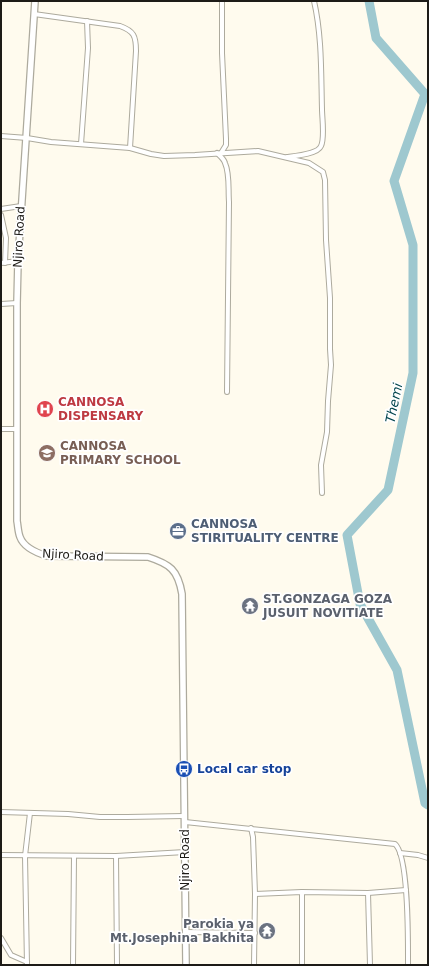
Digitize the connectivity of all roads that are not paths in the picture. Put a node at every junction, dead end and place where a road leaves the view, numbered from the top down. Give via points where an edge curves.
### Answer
1 (35, 1) edge
2 (222, 1) edge
3 (314, 1) edge
4 (34, 14) junction
5 (87, 21) junction
6 (1, 136) edge
7 (26, 138) junction
8 (81, 144) junction
9 (130, 148) junction
10 (219, 153) junction
11 (285, 157) junction
12 (21, 206) junction
13 (1, 209) edge
14 (1, 215) edge
15 (18, 261) junction
16 (3, 263) edge
17 (17, 303) junction
18 (1, 304) edge
19 (227, 392) dead end
20 (1, 429) edge
21 (17, 429) junction
22 (322, 492) dead end
23 (1, 812) edge
24 (30, 814) junction
25 (184, 816) junction
26 (185, 822) junction
27 (251, 828) junction
28 (185, 852) junction
29 (400, 853) junction
30 (1, 855) edge
31 (25, 856) junction
32 (74, 856) junction
33 (116, 856) junction
34 (428, 858) edge
35 (406, 890) junction
36 (302, 892) junction
37 (368, 893) junction
38 (255, 894) junction
39 (186, 932) junction
40 (255, 933) junction
41 (1, 938) edge
42 (27, 963) edge
43 (73, 965) edge
44 (117, 965) edge
45 (186, 965) edge
46 (254, 965) edge
47 (302, 965) edge
48 (370, 965) edge
49 (408, 965) edge

1 - 4 street, Njiro Road
2 - 10 street via 226,145
3 - 11 street via 318,19 322,145 312,152
4 - 5 street
4 - 7 street, Njiro Road
5 - 8 street via 88,48
5 - 9 street via 129,29 136,40
6 - 7 street
7 - 8 street
7 - 12 street, Njiro Road
8 - 9 street
9 - 10 street via 164,156
10 - 11 street via 258,151
10 - 19 street via 226,163 227,175
11 - 22 street via 317,167 323,172 325,180 331,365 327,432 321,465
12 - 13 street
12 - 15 street, Njiro Road
14 - 16 street via 6,238
15 - 16 street
15 - 17 street, Njiro Road
17 - 18 street
17 - 21 street, Njiro Road
20 - 21 street
21 - 25 street, Njiro Road via 17,521 20,537 31,550 47,556 148,557 171,567 178,576 182,594
23 - 24 street
24 - 25 street via 100,817
24 - 31 street
25 - 26 street, Njiro Road
26 - 27 street
26 - 28 street, Njiro Road
27 - 29 street via 391,843 397,846
27 - 38 street
28 - 33 street
28 - 39 street, Njiro Road
29 - 34 street
29 - 35 street
30 - 31 street
31 - 32 street
31 - 42 street
32 - 33 street
32 - 43 street
33 - 44 street
35 - 37 street
35 - 49 street
36 - 37 street
36 - 38 street
36 - 47 street
37 - 48 street
38 - 40 street
39 - 40 street
39 - 45 street, Njiro Road
40 - 46 street
41 - 42 street via 11,955

